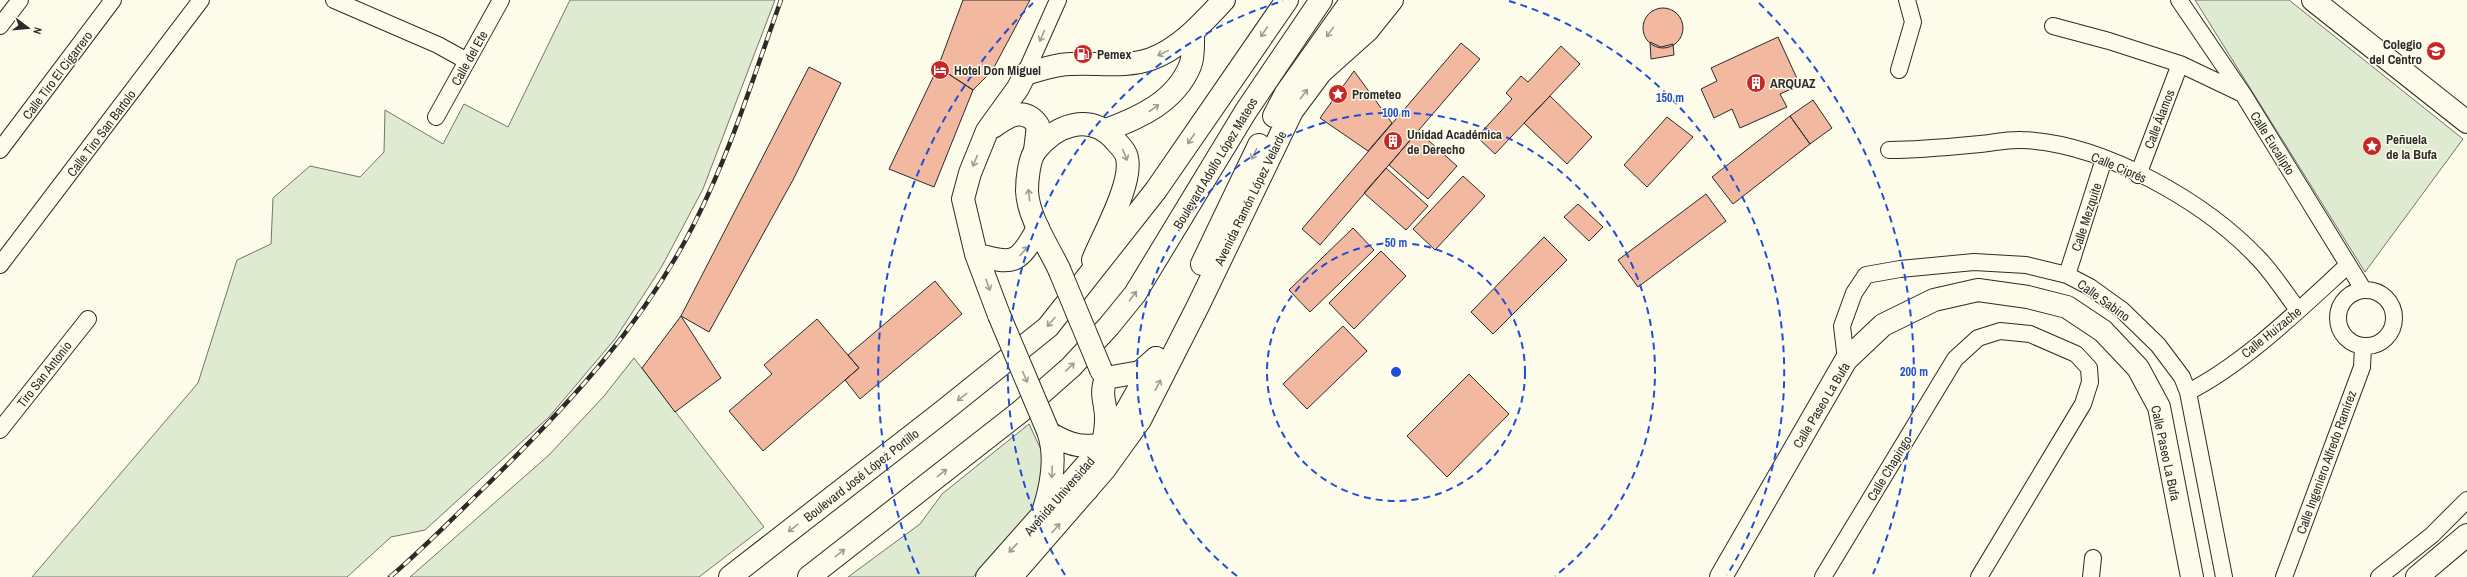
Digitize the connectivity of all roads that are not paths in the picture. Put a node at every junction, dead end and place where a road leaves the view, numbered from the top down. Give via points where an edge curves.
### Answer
1 (20, 0) edge
2 (113, 0) edge
3 (201, 0) edge
4 (334, 0) edge
5 (501, 0) edge
6 (1058, 0) edge
7 (1224, 0) edge
8 (1286, 0) edge
9 (1321, 0) edge
10 (1352, 0) edge
11 (1371, 0) edge
12 (1392, 0) edge
13 (1907, 0) edge
14 (2179, 0) edge
15 (2313, 0) edge
16 (0, 26) edge
17 (2053, 26) dead end
18 (1194, 32) junction
19 (467, 61) junction
20 (2180, 64) junction
21 (1899, 70) dead end
22 (1321, 72) junction
23 (1025, 74) junction
24 (2243, 94) junction
25 (436, 117) dead end
26 (2467, 122) edge
27 (988, 130) junction
28 (1106, 130) junction
29 (0, 150) edge
30 (1889, 150) dead end
31 (1035, 151) junction
32 (2104, 159) junction
33 (2138, 174) junction
34 (1038, 228) junction
35 (976, 254) junction
36 (0, 265) edge
37 (2348, 265) junction
38 (2067, 275) junction
39 (1085, 282) junction
40 (2363, 289) junction
41 (2298, 310) junction
42 (88, 319) dead end
43 (2363, 347) junction
44 (1156, 358) junction
45 (1846, 360) junction
46 (1104, 374) junction
47 (2188, 392) junction
48 (1134, 415) junction
49 (0, 430) edge
50 (1048, 432) junction
51 (1126, 442) junction
52 (1104, 445) junction
53 (1087, 490) junction
54 (2467, 500) edge
55 (1041, 517) junction
56 (2467, 535) edge
57 (2093, 558) dead end
58 (730, 577) edge
59 (809, 577) edge
60 (987, 577) edge
61 (1011, 577) edge
62 (1721, 577) edge
63 (1823, 577) edge
64 (1978, 577) edge
65 (2091, 577) edge
66 (2192, 577) edge
67 (2224, 577) edge
68 (2284, 577) edge
69 (2379, 577) edge
70 (2417, 577) edge

1 - 16 street
2 - 29 street, Calle Tiro El Cigarrero
3 - 36 street, Calle Tiro San Bartolo
4 - 19 street via 438,45
5 - 19 street, Calle del Ete
6 -> 23 street
7 - 18 street
8 -> 39 street via 1156,190
59 -> 9 street, Boulevard Adolfo López Mateos via 1020,412 1071,366 1109,326 1135,294 1246,111
10 -> 44 street, Avenida Ramón López Velarde via 1286,94
11 - 22 street
12 - 22 street, Avenida Ramón López Velarde via 1368,30
13 - 21 street via 1913,22
14 - 24 street, Calle Eucalipto
15 - 26 street
17 - 20 street
18 -> 23 street via 1168,51 1151,59 1137,62 1060,65
28 -> 18 street via 1154,110 1179,85 1190,65
19 - 25 street, Calle del Ete
20 - 24 street
20 - 33 street, Calle Álamos
48 -> 22 street, Avenida Ramón López Velarde via 1201,299 1292,111
23 - 27 street
24 - 37 street, Calle Eucalipto
27 - 31 street via 1009,115 1025,115 1032,118 1038,125
27 -> 35 street via 970,173 963,199
28 - 31 street via 1078,123 1055,132
28 -> 39 street via 1128,157 1128,174 1123,193 1104,231
30 - 32 street, Calle Ciprés via 1926,150 2021,140 2052,144
34 -> 31 street via 1032,216 1027,192
32 - 33 street, Calle Ciprés
32 - 38 street, Calle Mezquite
33 - 41 street, Calle Ciprés via 2174,192 2217,220 2260,260
35 -> 34 street via 1002,262 1018,257 1028,247
34 - 46 street, bridge via 1059,269
35 -> 50 street, bridge
37 - 40 street, Calle Eucalipto
37 - 41 street, Calle Huizache
38 - 45 street, Calle Sabino via 2026,265 1974,262 1866,275 1854,293 1842,326
38 - 47 street, Calle Sabino via 2090,287 2122,310 2158,345 2182,377
39 -> 58 street, Boulevard José López Portillo via 1048,327
40 - 43 street via 2348,297 2342,304 2338,322 2346,338
40 - 43 street via 2382,295 2393,310 2394,318 2388,336 2377,344
41 - 47 street, Calle Huizache via 2214,379
42 - 49 street, Tiro San Antonio
43 - 68 street, Calle Ingeniero Alfredo Ramírez via 2362,367
44 - 46 street via 1140,372
44 - 48 street, Avenida Ramón López Velarde
45 - 62 street, Calle Paseo La Bufa
45 - 66 street, Calle Paseo La Bufa via 1883,325 1934,300 1978,290 2028,297 2067,307 2103,331 2138,368 2158,407
46 - 52 street via 1101,391 1106,410
47 - 67 street, Calle Sabino
48 - 51 street, Avenida Universidad
48 - 52 street, Avenida Universidad
50 - 52 street via 1081,447
50 -> 55 street via 1053,467 1052,487
51 - 52 street
51 - 53 street, Avenida Universidad
52 - 53 street
52 - 55 street, Avenida Universidad
61 -> 53 street, Avenida Universidad
54 - 69 street via 2432,535
55 -> 60 street, Avenida Universidad
56 - 70 street
57 - 65 street
63 - 64 street, Calle Chapingo via 1955,359 1978,338 2000,331 2030,334 2076,354 2089,368 2090,382 2083,404

